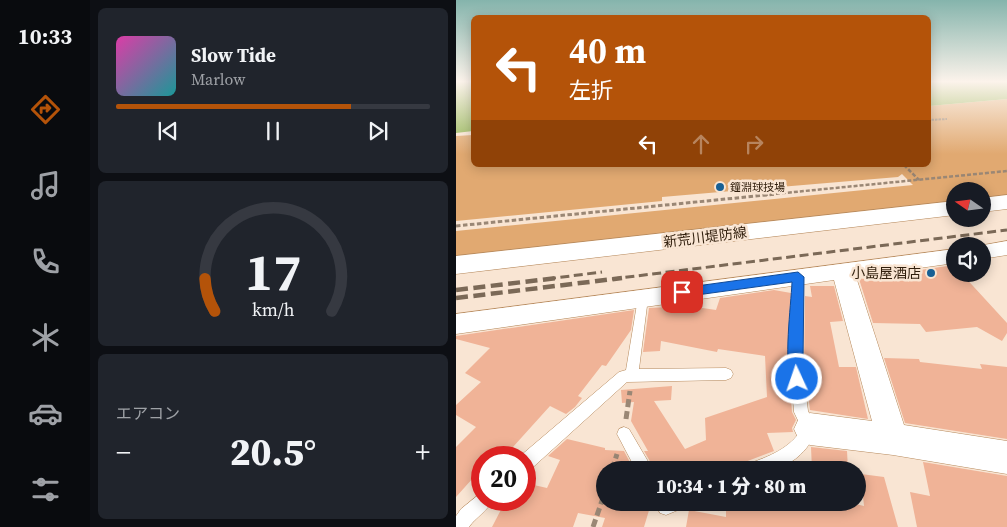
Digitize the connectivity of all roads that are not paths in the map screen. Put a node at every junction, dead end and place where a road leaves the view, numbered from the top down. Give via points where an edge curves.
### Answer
1 (1007, 202) edge
2 (991, 204) edge
3 (946, 209) edge
4 (1007, 248) edge
5 (991, 251) edge
6 (946, 257) edge
7 (456, 265) edge
8 (843, 272) junction
9 (798, 277) junction
10 (643, 298) junction
11 (456, 324) edge
12 (726, 374) dead end
13 (632, 375) junction
14 (810, 429) junction
15 (624, 434) dead end
16 (893, 439) junction
17 (536, 453) edge
18 (1007, 458) edge
19 (640, 461) edge
20 (777, 461) edge
21 (472, 511) edge
22 (459, 527) edge

1 - 2 main road
3 - 7 main road, 新荒川堤防線
4 - 5 street
6 - 8 street
8 - 9 street
8 - 16 street
9 - 10 street
9 - 14 lane via 796,362 801,412
10 - 11 street
10 - 13 lane
12 - 13 lane
13 - 17 lane via 624,376
14 - 16 street
14 - 20 lane via 802,444
15 - 19 lane
16 - 18 street
21 - 22 lane

